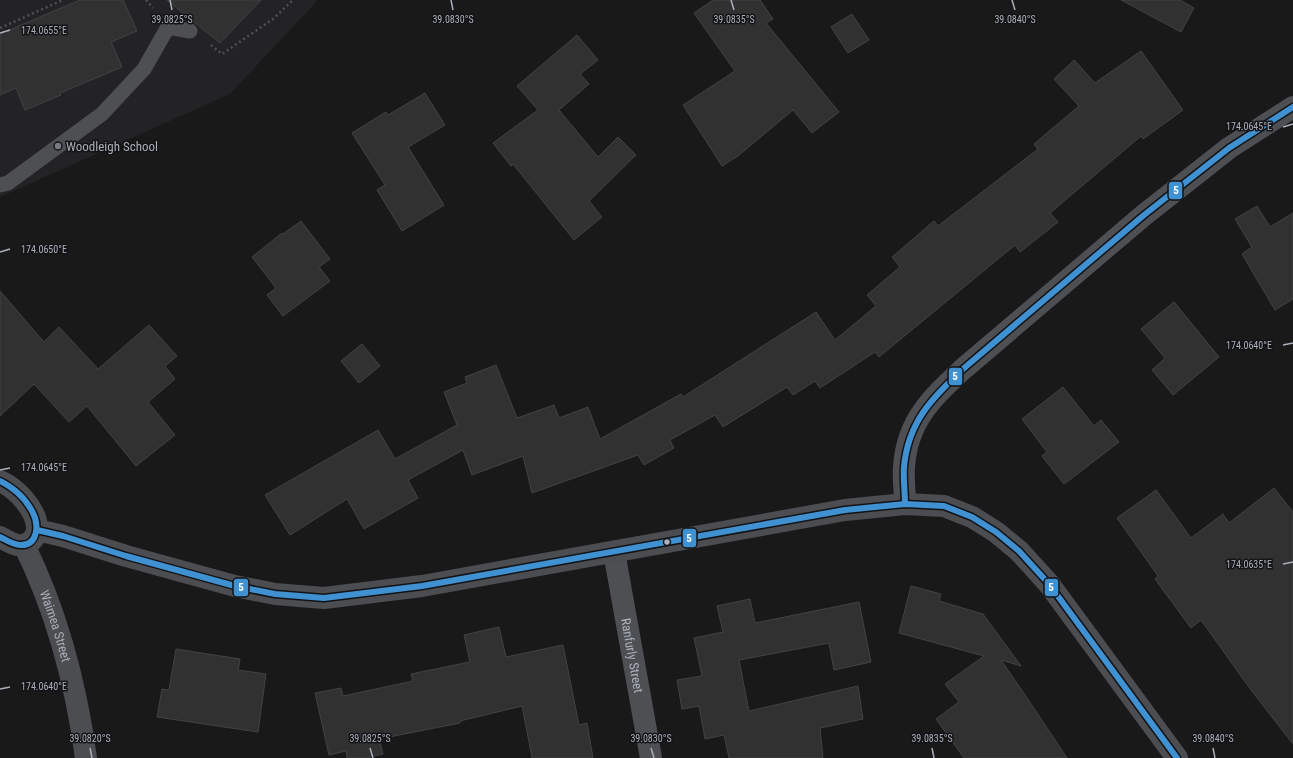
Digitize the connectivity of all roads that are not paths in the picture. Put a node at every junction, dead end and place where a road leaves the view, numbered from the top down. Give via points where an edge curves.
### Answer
1 (190, 31) road end
2 (1293, 107) edge
3 (0, 185) edge
4 (0, 481) edge
5 (905, 504) junction
6 (0, 537) edge
7 (31, 537) junction
8 (614, 552) junction
9 (86, 758) edge
10 (651, 758) edge
11 (1177, 758) edge

1 - 3 lane via 168,27 144,68 102,114 8,183
2 - 5 street via 1229,148 1144,215 937,394 919,417 908,442 904,468
4 - 7 street, Waimea Street via 22,497 34,515
5 - 8 street via 845,510
5 - 11 street via 944,506 972,517 1019,551 1049,584
6 - 7 street via 14,544
7 - 8 street via 63,536 235,586 275,594 324,598 422,586
7 - 9 street, Waimea Street via 36,568 61,638 74,689
8 - 10 street, Ranfurly Street

